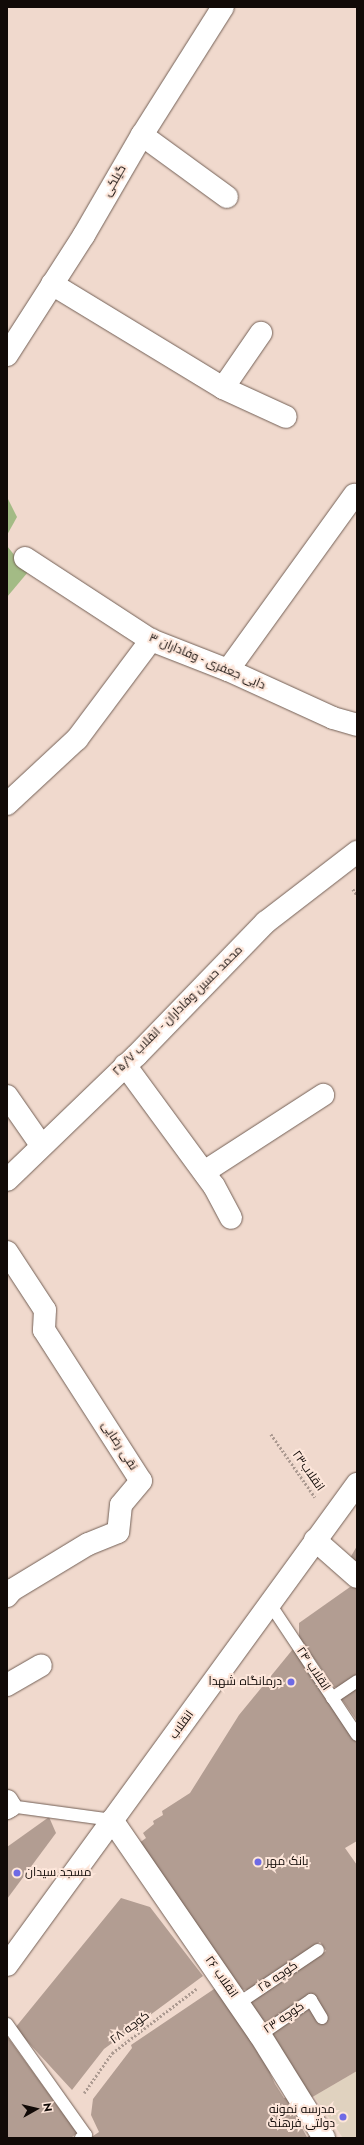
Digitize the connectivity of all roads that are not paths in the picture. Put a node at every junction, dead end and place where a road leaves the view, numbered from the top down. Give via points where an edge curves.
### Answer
1 (223, 7) edge
2 (142, 134) junction
3 (227, 196) dead end
4 (52, 284) junction
5 (261, 333) dead end
6 (7, 355) edge
7 (223, 388) junction
8 (286, 416) dead end
9 (354, 495) dead end
10 (26, 558) dead end
11 (152, 640) junction
12 (228, 670) junction
13 (357, 725) edge
14 (7, 804) edge
15 (357, 852) edge
16 (125, 1065) junction
17 (323, 1095) dead end
18 (7, 1096) edge
19 (41, 1145) junction
20 (204, 1172) junction
21 (7, 1180) edge
22 (231, 1218) dead end
23 (7, 1252) edge
24 (357, 1484) edge
25 (315, 1540) junction
26 (357, 1577) edge
27 (7, 1596) edge
28 (270, 1604) junction
29 (41, 1665) dead end
30 (357, 1681) edge
31 (7, 1685) edge
32 (332, 1698) junction
33 (357, 1734) edge
34 (8, 1805) edge
35 (112, 1820) junction
36 (318, 1950) dead end
37 (7, 1965) edge
38 (239, 2003) junction
39 (322, 2018) dead end
40 (7, 2024) edge
41 (260, 2035) junction
42 (81, 2138) edge
43 (324, 2138) edge

1 - 2 street, گیلکی
2 - 3 street
2 - 4 street, گیلکی via 84,235
4 - 6 street, گیلکی
4 - 7 street
5 - 7 street
7 - 8 street
9 - 12 street
10 - 11 street, دایی جعفری - وفاداران ۳
11 - 12 street, دایی جعفری - وفاداران ۳
11 - 14 street via 77,739
12 - 13 street, دایی جعفری - وفاداران ۳ via 333,718
15 - 16 street, محمد حسین وفاداران - انقلاب ۲۵/۷ via 266,922
16 - 19 street, محمد حسین وفاداران - انقلاب ۲۵/۷
16 - 20 street
17 - 20 street
18 - 19 street
19 - 21 street, محمد حسین وفاداران - انقلاب ۲۵/۷
20 - 22 street
23 - 27 street, نقی رضایی via 45,1310 44,1330 141,1481 121,1505 118,1532 88,1544 12,1590
24 - 25 street, انقلاب
25 - 26 street
25 - 28 street, انقلاب
28 - 32 lane, انقلاب ۲۴
28 - 35 street, انقلاب
29 - 31 street
30 - 32 lane
32 - 33 lane, انقلاب ۲۴
34 - 35 lane
35 - 37 street, انقلاب
35 - 38 street, انقلاب ۲۶
36 - 38 lane, کوچه ۲۵
38 - 41 street, انقلاب ۲۶
39 - 41 lane, کوچه ۲۳ via 311,2000
40 - 42 lane via 86,2135
41 - 43 street, انقلاب ۲۶

